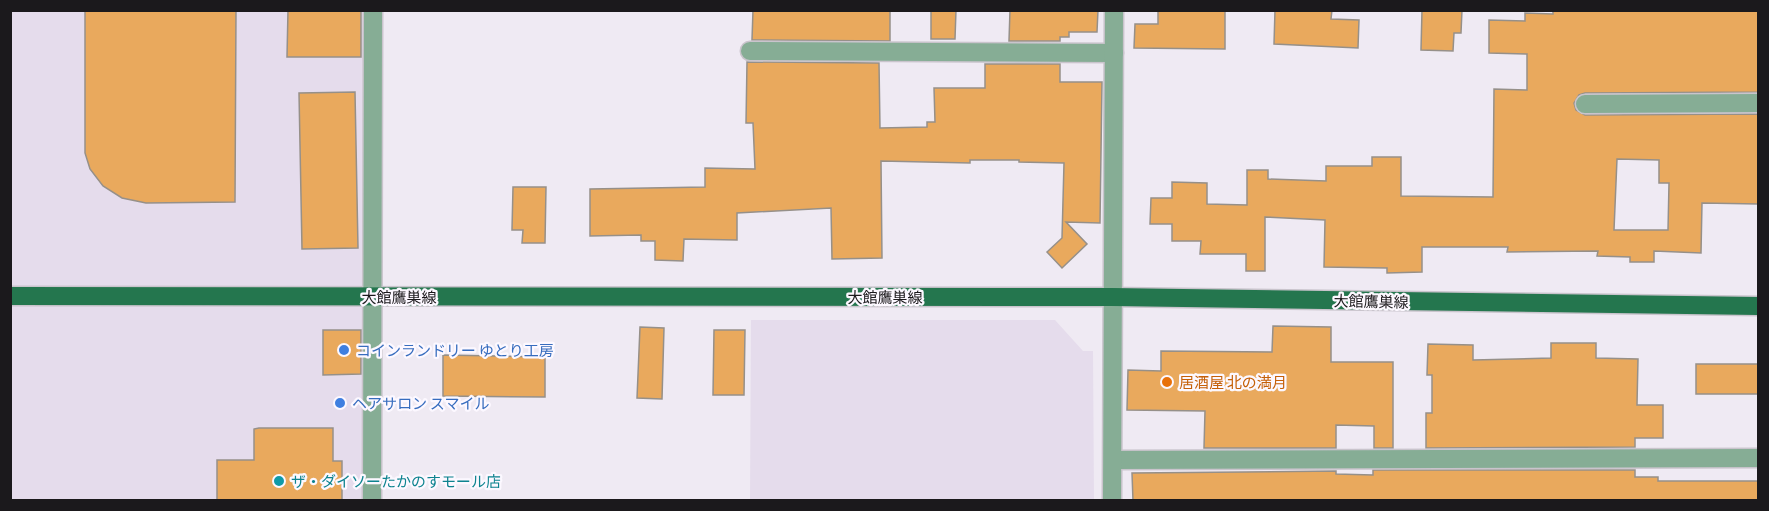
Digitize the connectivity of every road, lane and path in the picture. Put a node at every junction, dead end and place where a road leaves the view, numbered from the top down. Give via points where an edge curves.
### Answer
1 (373, 10) edge
2 (1114, 10) edge
3 (750, 51) dead end
4 (1114, 53) junction
5 (1758, 103) edge
6 (1584, 104) dead end
7 (10, 296) edge
8 (374, 297) junction
9 (1112, 297) junction
10 (1758, 306) edge
11 (1758, 458) edge
12 (1113, 460) junction
13 (372, 501) edge
14 (1112, 501) edge

1 - 8 street
2 - 4 street
3 - 4 street
4 - 9 street
5 - 6 street
7 - 8 main road, 大館鷹巣線
8 - 9 main road, 大館鷹巣線
8 - 13 street
9 - 10 main road, 大館鷹巣線
9 - 12 street
11 - 12 street
12 - 14 street

